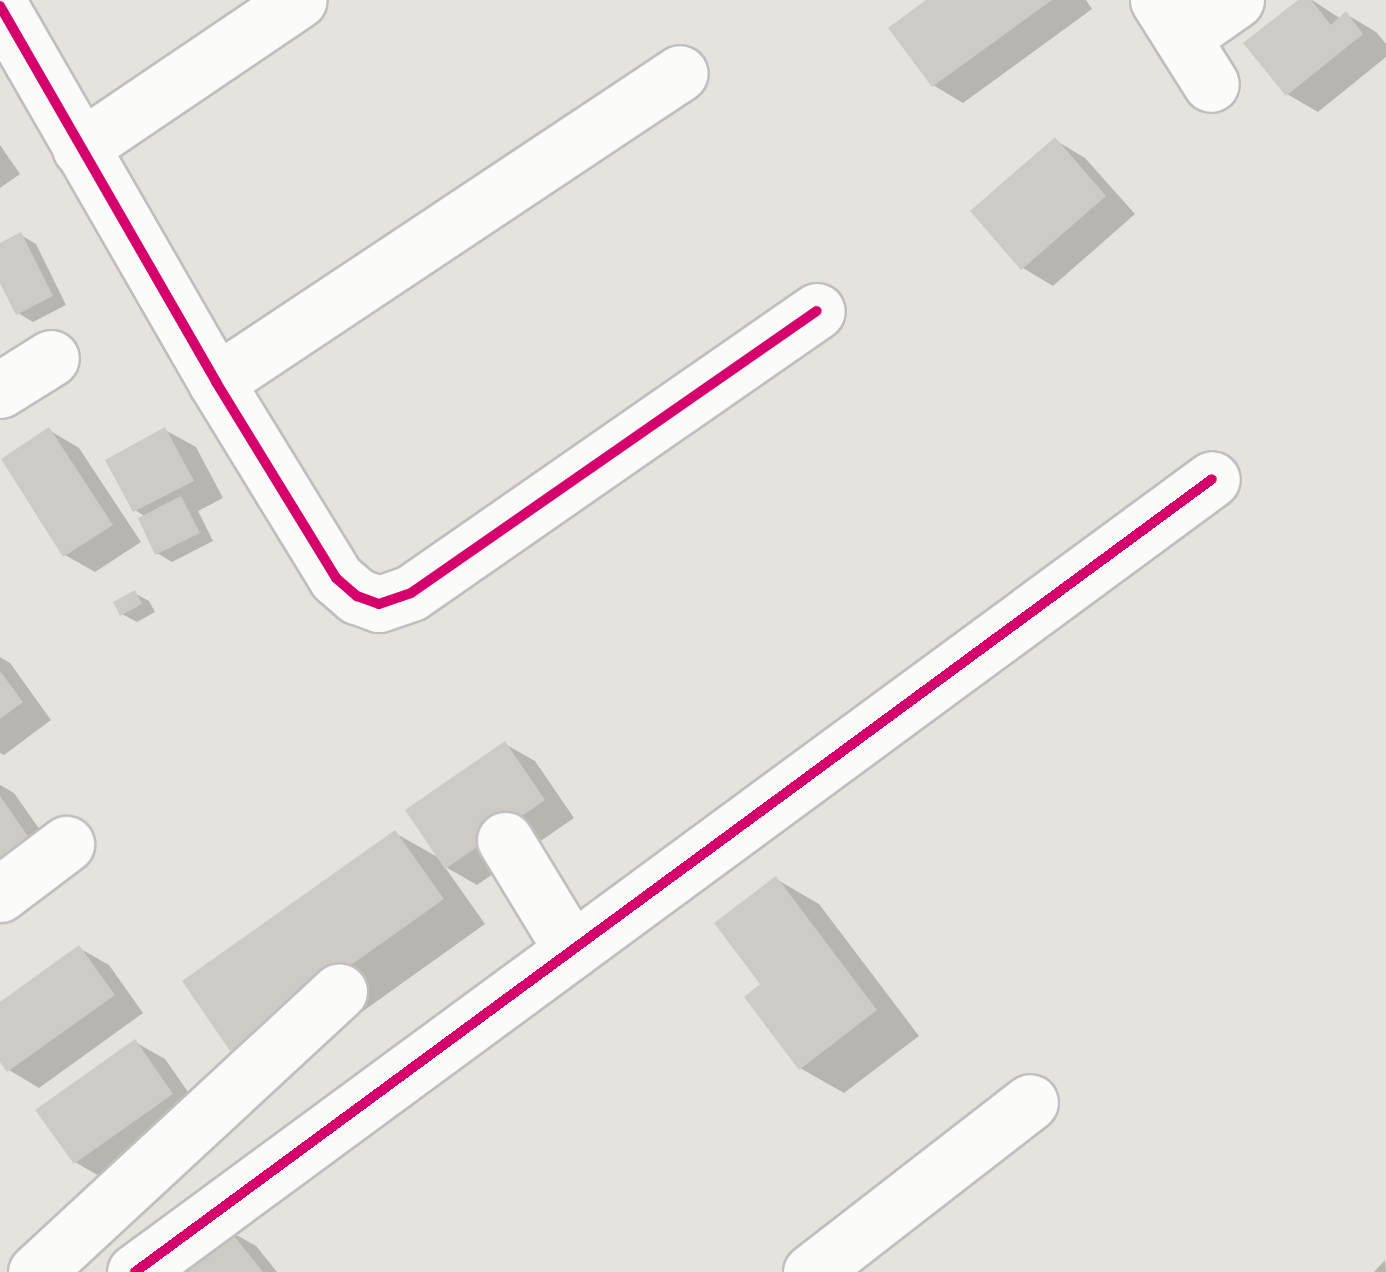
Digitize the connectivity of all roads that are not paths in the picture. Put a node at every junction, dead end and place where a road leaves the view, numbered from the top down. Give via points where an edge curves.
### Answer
1 (299, 0) edge
2 (1236, 0) edge
3 (0, 6) edge
4 (1170, 19) edge
5 (680, 74) dead end
6 (1210, 84) dead end
7 (80, 148) junction
8 (816, 311) dead end
9 (51, 358) dead end
10 (216, 382) junction
11 (0, 390) edge
12 (1212, 479) dead end
13 (505, 840) dead end
14 (66, 844) dead end
15 (0, 894) edge
16 (572, 950) junction
17 (339, 992) dead end
18 (1030, 1102) dead end
19 (36, 1272) edge
20 (135, 1272) edge
21 (811, 1272) edge

1 - 7 street
2 - 4 street
3 - 7 street
4 - 6 street
5 - 10 street
7 - 10 street
8 - 10 street via 411,593 379,604 336,578
9 - 11 street
12 - 16 street
13 - 16 street
14 - 15 street
16 - 20 street
17 - 19 street
18 - 21 street

